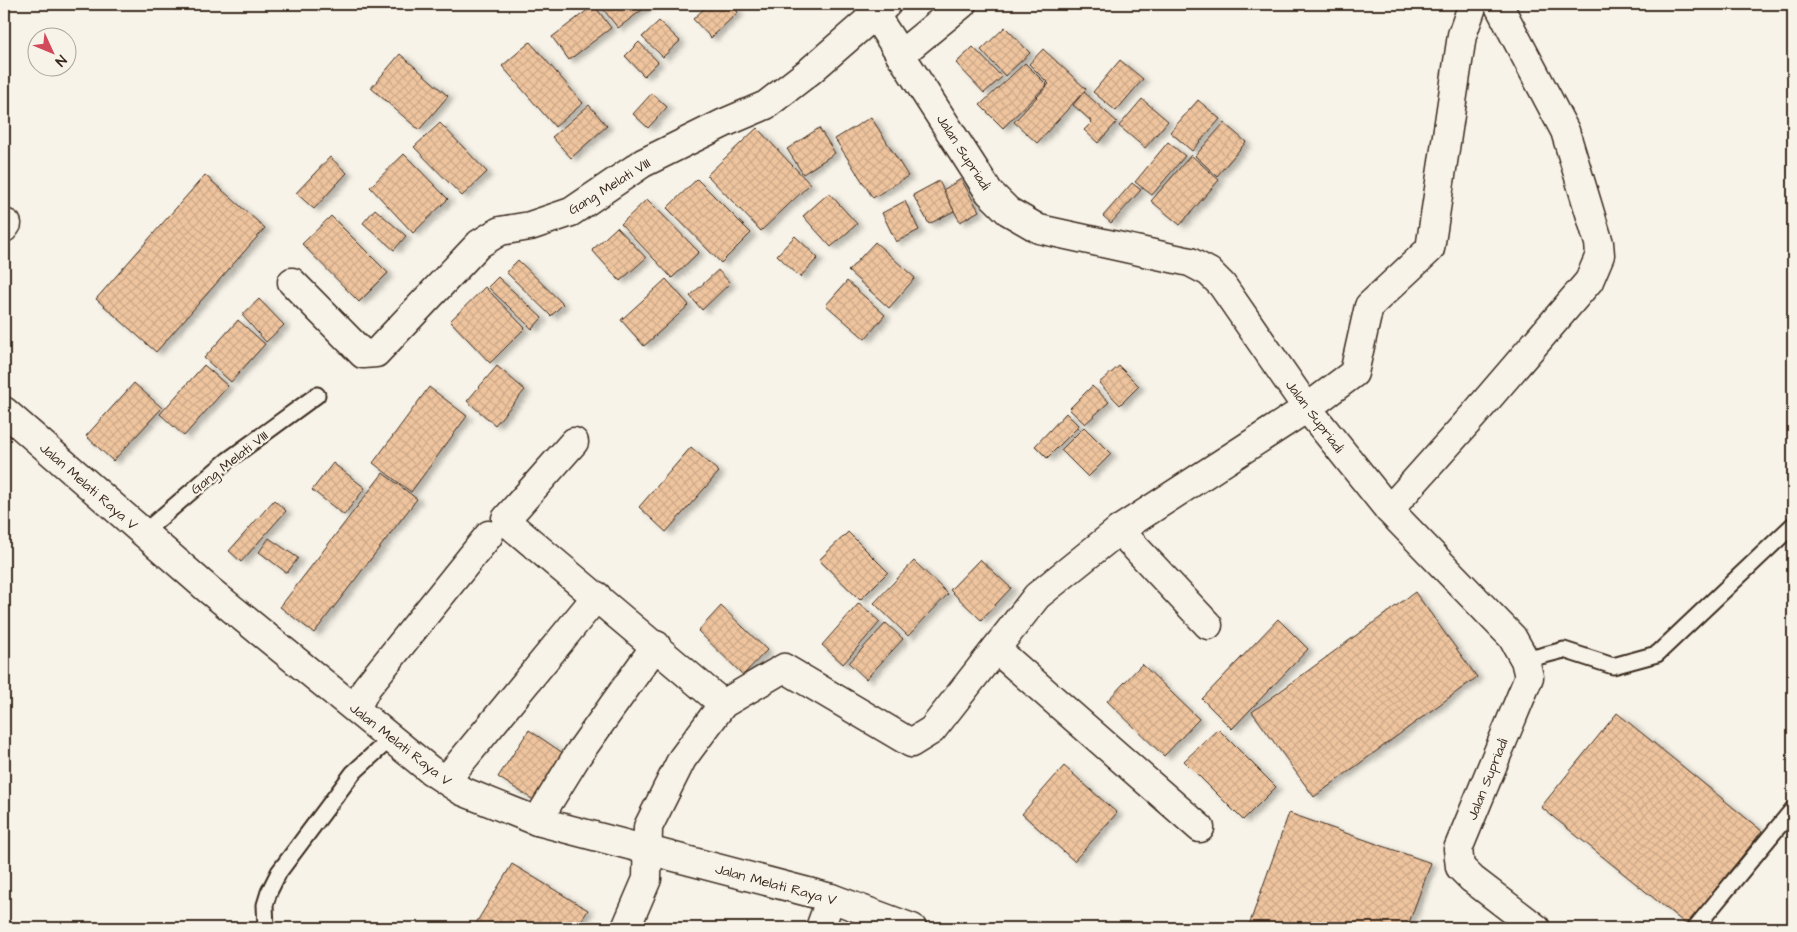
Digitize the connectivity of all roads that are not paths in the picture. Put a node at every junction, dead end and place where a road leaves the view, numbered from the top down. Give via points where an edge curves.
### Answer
1 (962, 4) edge
2 (1472, 4) edge
3 (1498, 4) edge
4 (876, 7) edge
5 (900, 55) junction
6 (292, 282) dead end
7 (317, 395) dead end
8 (1307, 408) junction
9 (4, 411) edge
10 (574, 442) dead end
11 (1389, 510) junction
12 (1793, 525) edge
13 (1119, 530) junction
14 (143, 533) junction
15 (490, 535) dead end
16 (598, 596) junction
17 (1208, 625) dead end
18 (656, 645) junction
19 (996, 649) junction
20 (1524, 660) junction
21 (723, 704) junction
22 (356, 708) junction
23 (392, 737) junction
24 (446, 780) junction
25 (1793, 809) edge
26 (537, 821) junction
27 (1200, 828) dead end
28 (648, 849) junction
29 (831, 898) junction
30 (266, 928) edge
31 (626, 928) edge
32 (820, 928) edge
33 (912, 928) edge
34 (1536, 928) edge
35 (1695, 928) edge

1 - 5 street
2 - 8 street via 1462,35 1430,249 1370,306 1354,373
3 - 11 street via 1565,132 1600,243 1600,255 1588,281
4 - 5 street, Jalan Supriadi
4 - 6 street, Gang Melati VIII via 810,71 766,105 643,163 571,212 530,226 500,231 478,244 376,353 363,354
5 - 8 street, Jalan Supriadi via 989,192 1008,210 1039,228 1190,262 1209,272 1222,285
7 - 14 lane, Gang Melati VIII via 228,460
8 - 11 street, Jalan Supriadi
8 - 13 street
9 - 14 street, Jalan Melati Raya V
10 - 16 street via 506,519
11 - 20 street, Jalan Supriadi via 1497,620 1512,637
12 - 20 lane via 1657,654 1613,666 1564,650
13 - 17 street
13 - 19 street via 1038,596
14 - 22 street, Jalan Melati Raya V
15 - 22 street via 367,687
16 - 18 street
16 - 24 street
18 - 21 street
18 - 26 street via 577,756
19 - 21 street via 932,730 911,744 784,668
19 - 27 street
20 - 34 street, Jalan Supriadi via 1529,677 1458,849 1460,867
21 - 28 street via 682,759 665,790 648,827
22 - 23 street, Jalan Melati Raya V
23 - 24 street, Jalan Melati Raya V
23 - 30 lane via 353,773 279,872 265,905
24 - 26 street, Jalan Melati Raya V via 462,792
25 - 35 lane
26 - 28 street, Jalan Melati Raya V
28 - 29 street, Jalan Melati Raya V
28 - 31 street via 648,879
29 - 32 street
29 - 33 street, Jalan Melati Raya V

